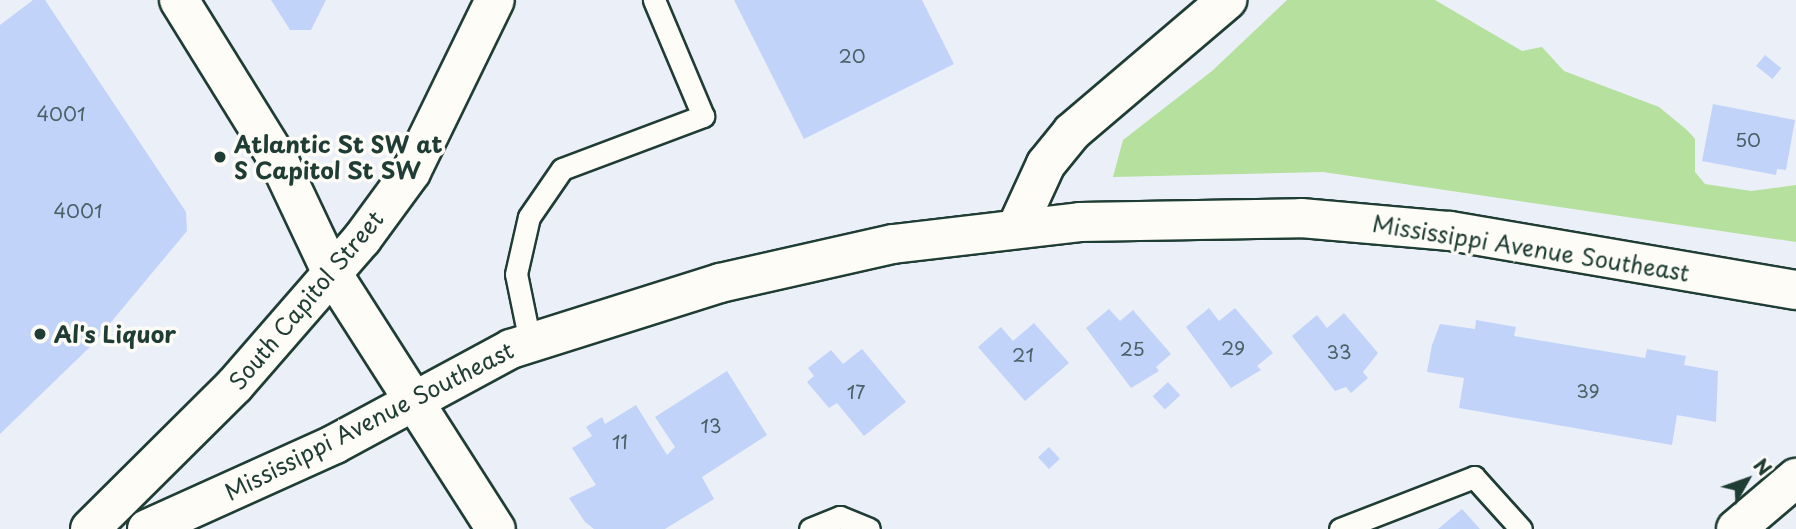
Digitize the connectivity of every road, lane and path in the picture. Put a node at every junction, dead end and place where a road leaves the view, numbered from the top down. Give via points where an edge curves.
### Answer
1 (178, 0) edge
2 (495, 0) edge
3 (654, 0) edge
4 (1227, 0) edge
5 (1017, 227) junction
6 (332, 273) junction
7 (1796, 290) edge
8 (530, 342) junction
9 (414, 401) junction
10 (1796, 478) edge
11 (90, 529) edge
12 (146, 529) edge
13 (496, 529) edge
14 (810, 529) edge
15 (869, 529) edge
16 (1340, 529) edge
17 (1521, 529) edge
18 (1736, 529) edge

1 - 6 main road via 279,161
2 - 6 main road, South Capitol Street via 411,172
3 - 8 lane via 703,116 562,169 529,217 516,274
4 - 5 main road via 1072,132 1046,164
5 - 7 main road, Mississippi Avenue Southeast via 1210,217 1350,221 1450,230
5 - 8 main road, Mississippi Avenue Southeast via 781,267
6 - 9 main road
6 - 11 main road, South Capitol Street via 235,385
8 - 9 main road, Mississippi Avenue Southeast
9 - 12 main road, Mississippi Avenue Southeast
9 - 13 main road
10 - 18 main road
14 - 15 lane via 840,517
16 - 17 lane via 1474,477

